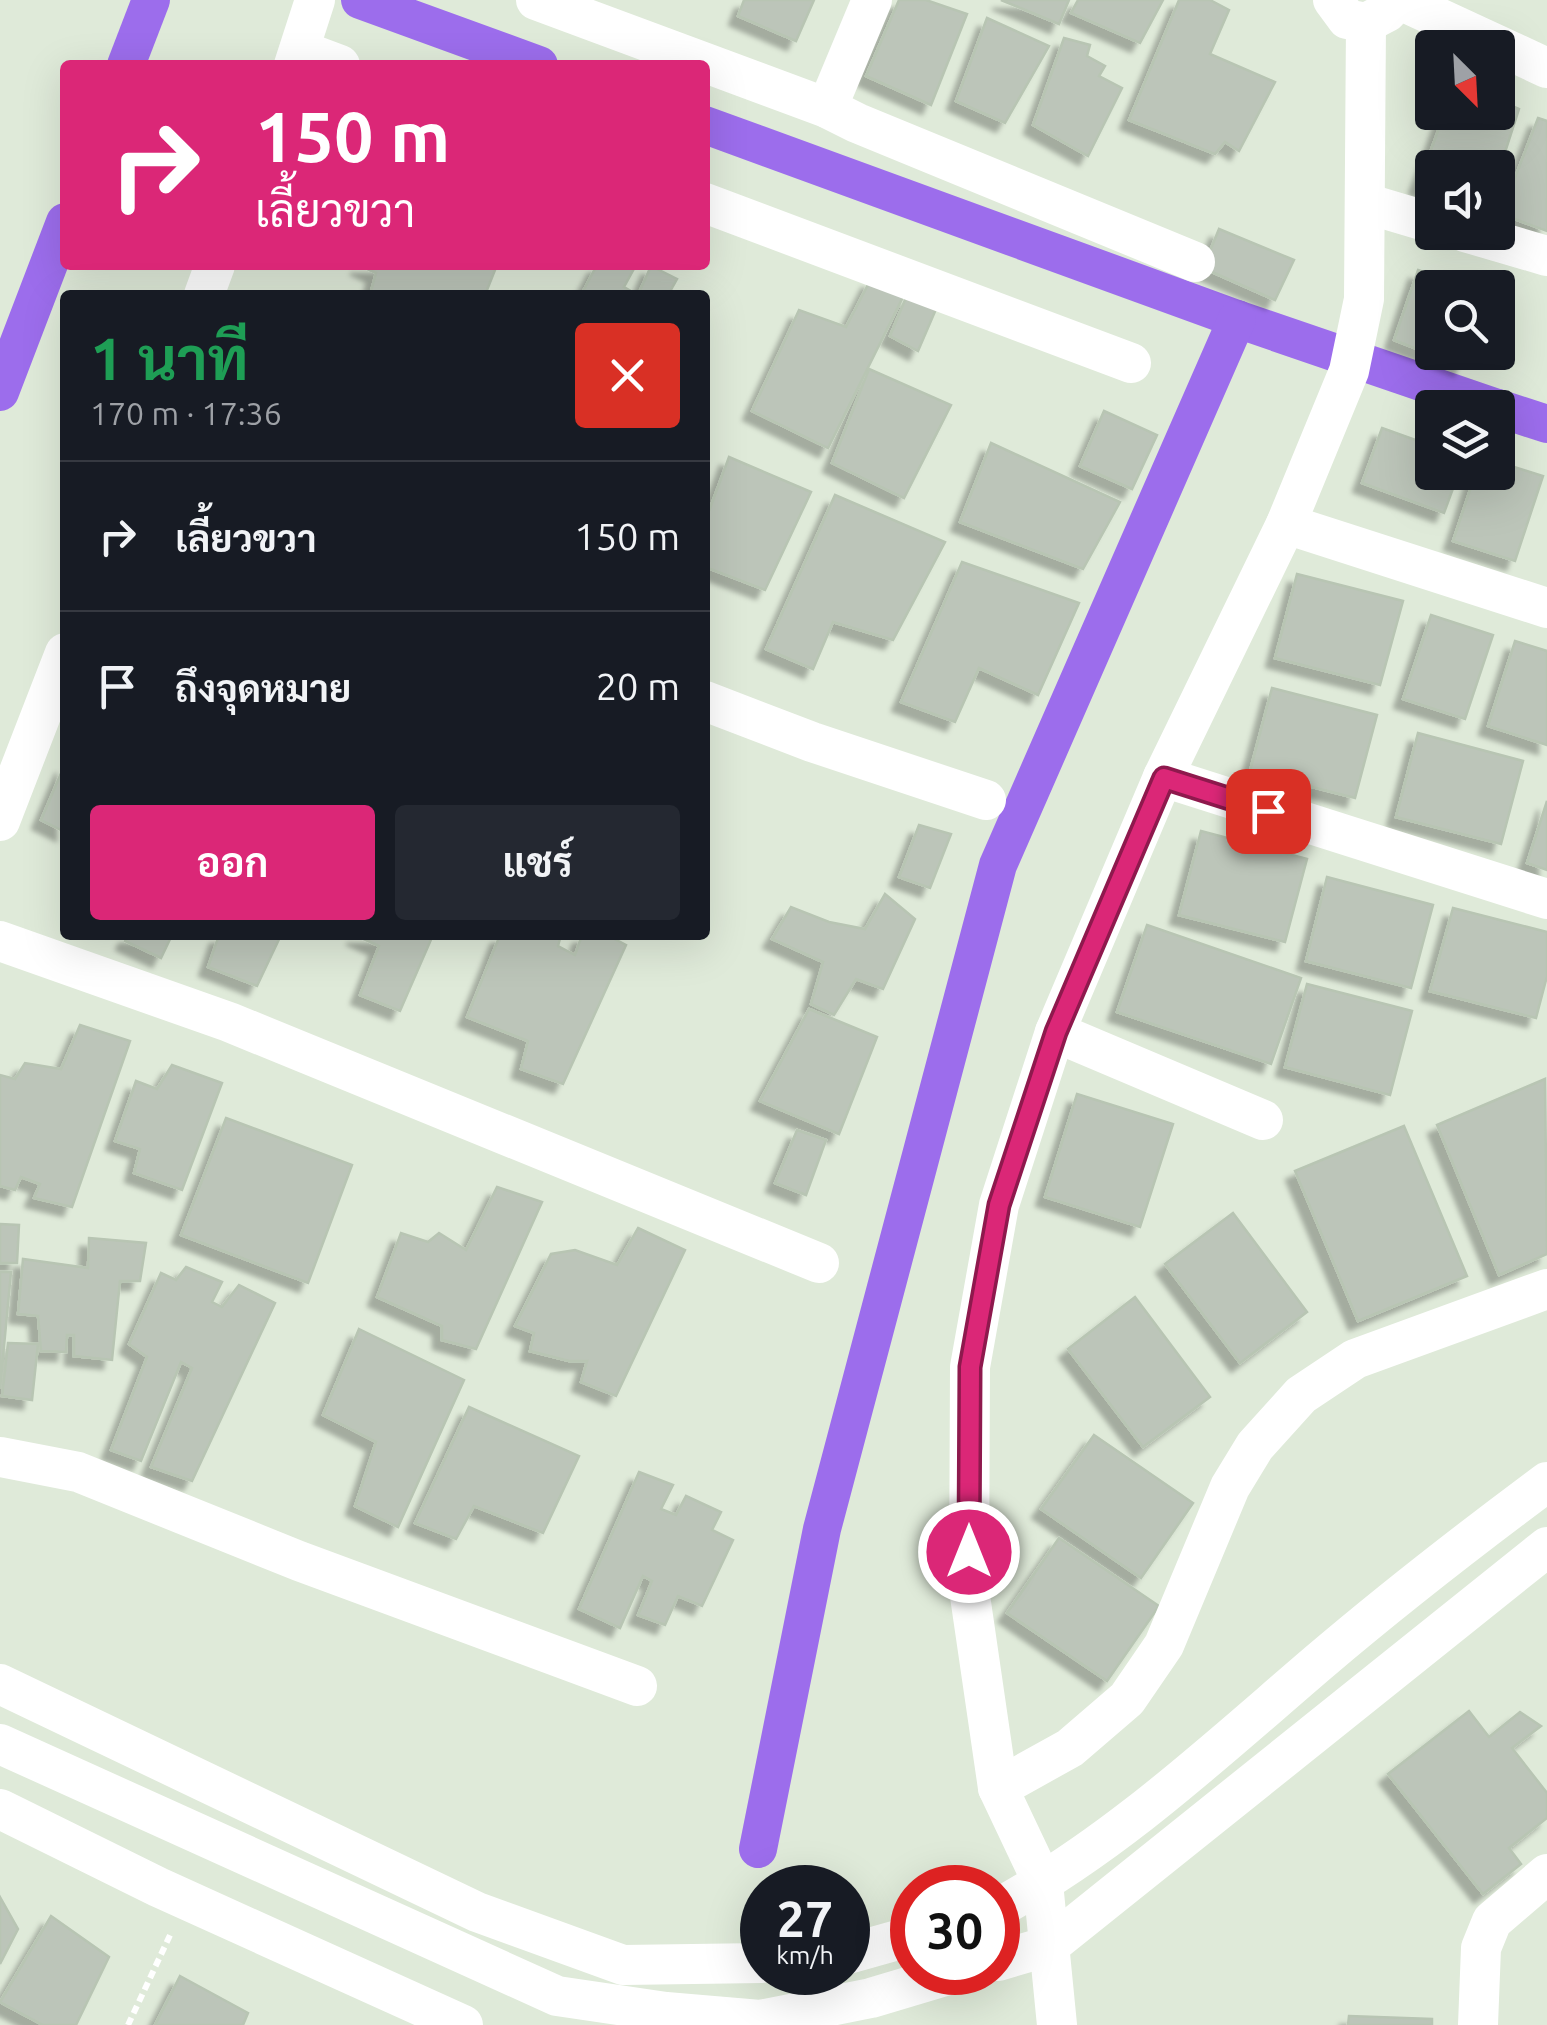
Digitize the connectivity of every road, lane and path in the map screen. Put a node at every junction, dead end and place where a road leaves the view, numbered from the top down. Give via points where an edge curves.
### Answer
1 (536, 0) edge
2 (872, 0) edge
3 (1333, 0) edge
4 (1387, 8) edge
5 (304, 35) edge
6 (334, 60) edge
7 (698, 60) edge
8 (710, 65) edge
9 (1547, 68) edge
10 (827, 108) junction
11 (1365, 203) junction
12 (710, 206) edge
13 (1415, 218) edge
14 (1515, 247) edge
15 (1547, 256) edge
16 (1195, 262) dead end
17 (1131, 363) dead end
18 (1286, 524) junction
19 (1547, 608) edge
20 (60, 666) edge
21 (710, 703) edge
22 (1164, 778) junction
23 (986, 800) dead end
24 (0, 821) edge
25 (1547, 900) edge
26 (0, 941) edge
27 (1056, 1032) junction
28 (1262, 1120) dead end
29 (819, 1263) dead end
30 (1547, 1289) edge
31 (0, 1457) edge
32 (1546, 1483) edge
33 (1547, 1547) edge
34 (0, 1684) edge
35 (637, 1686) dead end
36 (0, 1744) edge
37 (998, 1788) junction
38 (0, 1809) edge
39 (1547, 1874) edge
40 (1043, 1883) junction
41 (1020, 1896) edge
42 (188, 1900) junction
43 (1049, 1946) junction
44 (1020, 1955) edge
45 (740, 1963) edge
46 (890, 1992) edge
47 (128, 2025) edge
48 (463, 2025) edge
49 (1056, 2025) edge
50 (1478, 2025) edge

1 - 7 street
2 - 10 street
3 - 4 street via 1347,19
4 - 9 street
4 - 11 street
5 - 6 street
8 - 10 street
10 - 16 street
11 - 13 street
11 - 18 street via 1358,340
12 - 17 street
14 - 15 street
18 - 19 street
18 - 22 street
20 - 24 street
21 - 23 street
22 - 25 street
22 - 27 street
26 - 29 street via 229,1022
27 - 28 street
27 - 37 street via 999,1205 970,1367 969,1589
30 - 37 street via 1355,1359 1301,1394 1255,1446 1230,1487 1164,1646 1128,1698 1070,1748
31 - 35 street via 78,1472
32 - 40 street via 1386,1604 1146,1809
33 - 43 street
34 - 45 street via 495,1919 624,1965
36 - 46 street via 557,1996 760,2020
37 - 40 street
38 - 42 street
39 - 50 street via 1492,1921 1481,1948
40 - 41 street
40 - 43 street
42 - 47 path
42 - 48 street
43 - 44 street
43 - 49 street

